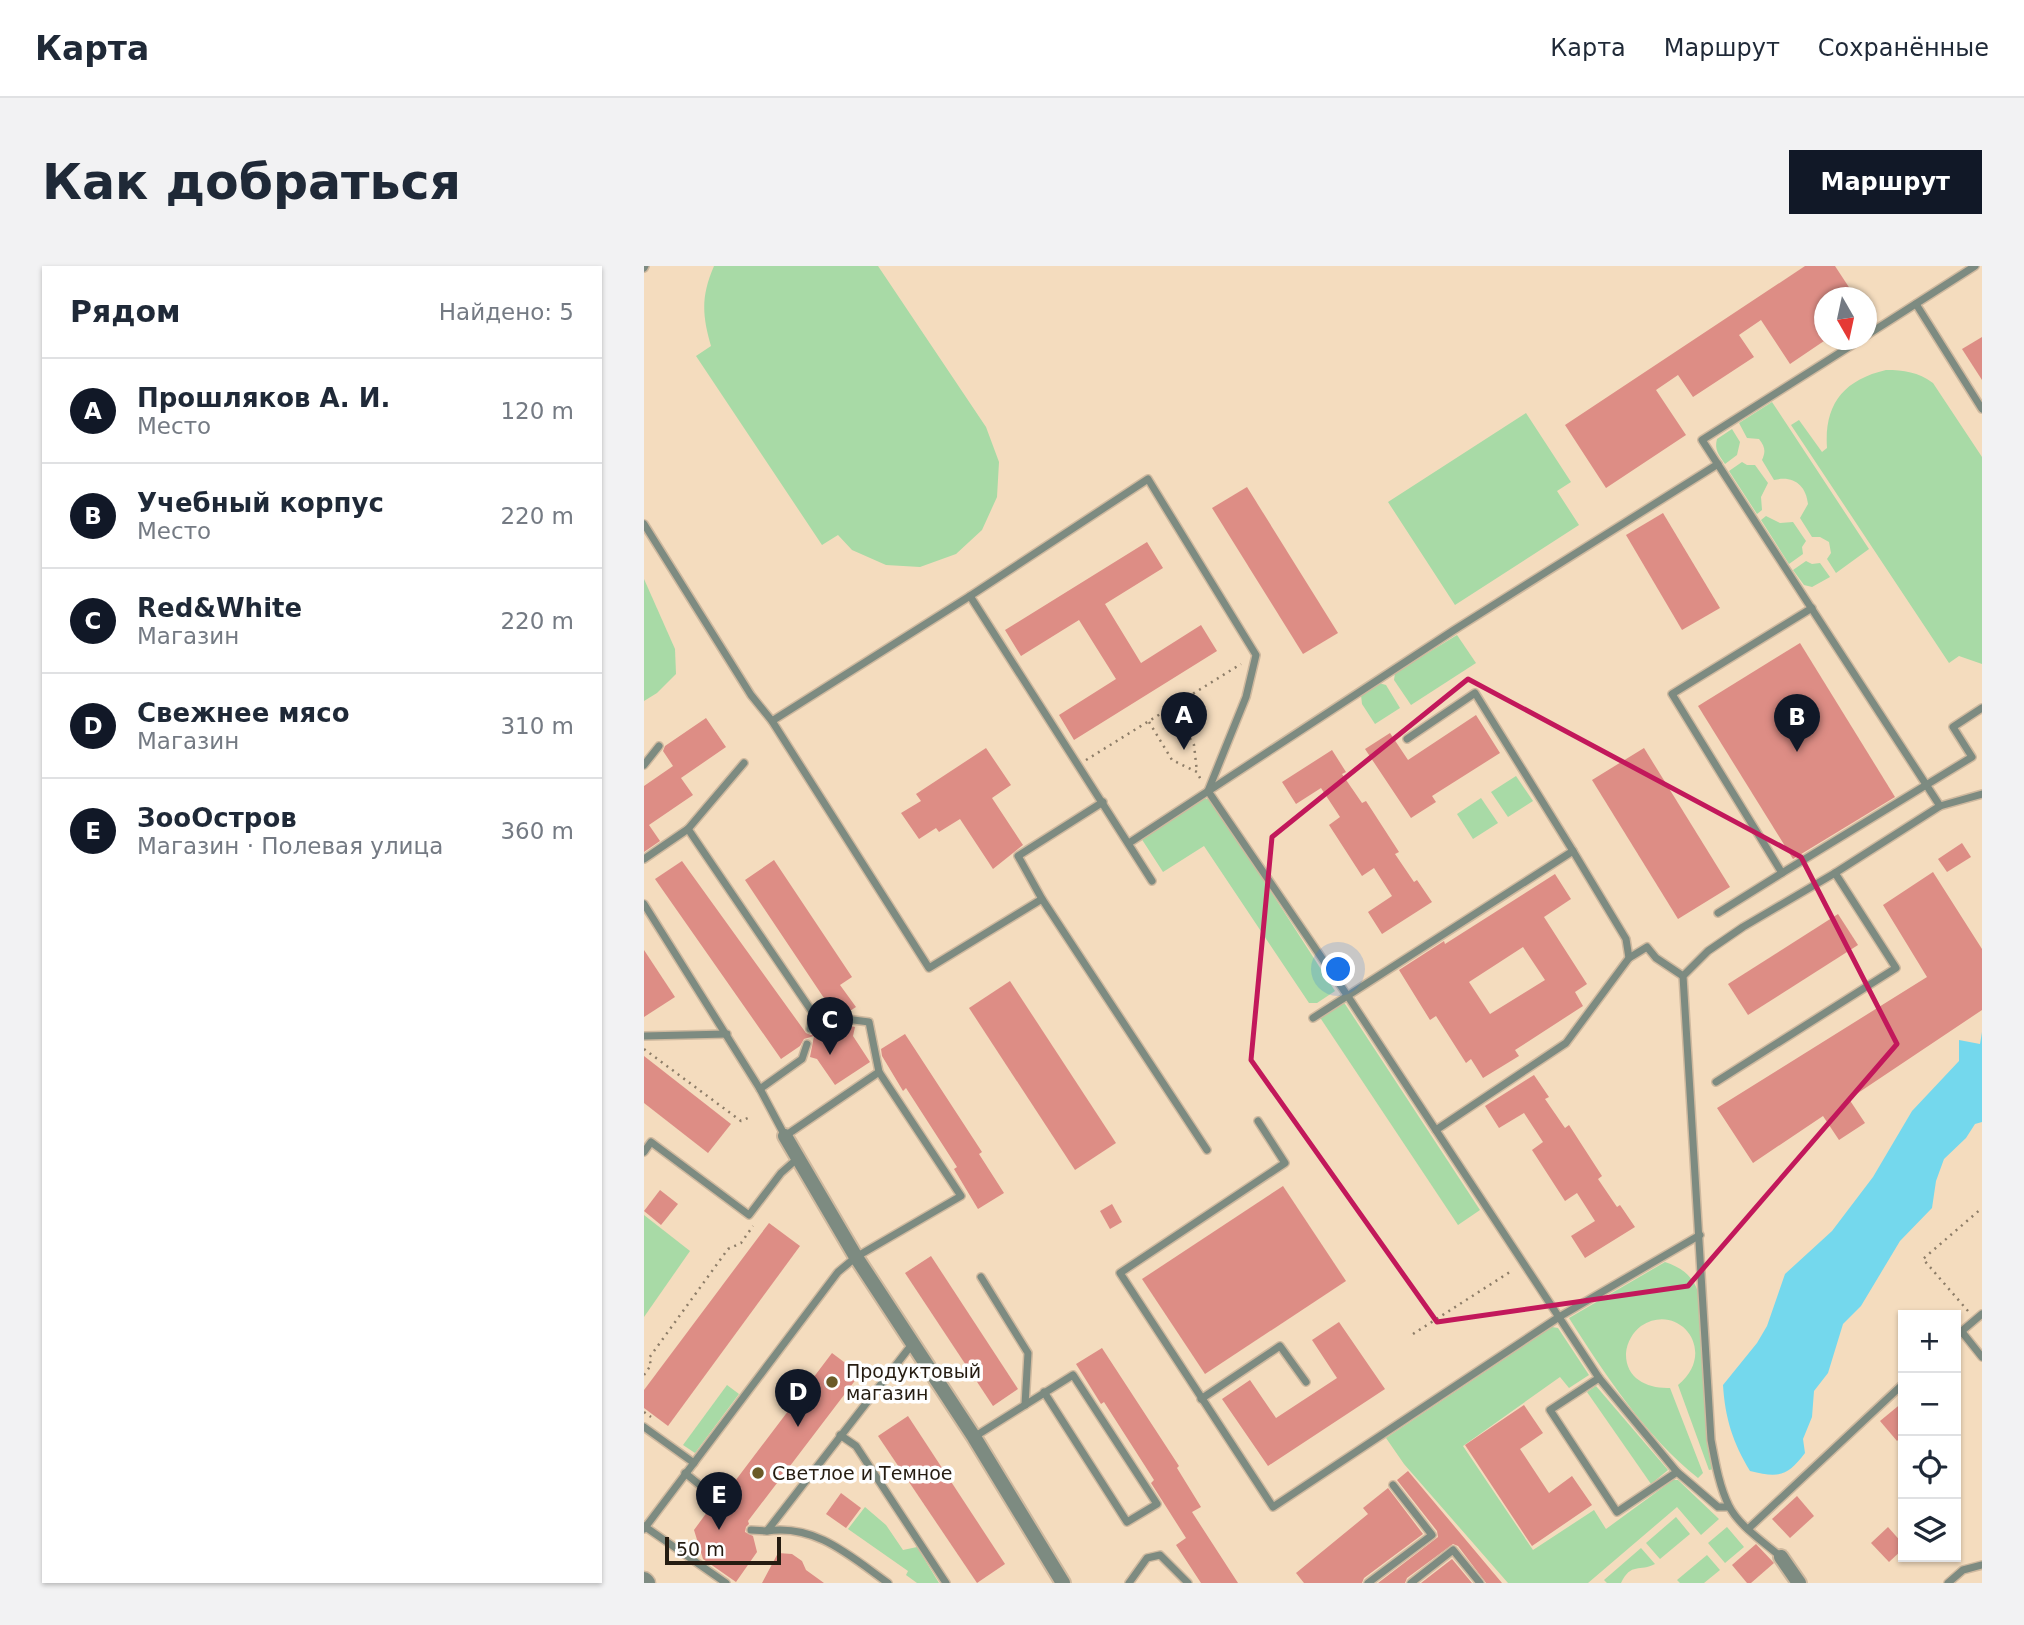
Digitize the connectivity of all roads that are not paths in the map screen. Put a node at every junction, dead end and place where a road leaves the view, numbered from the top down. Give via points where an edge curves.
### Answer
1 (1975, 266) edge
2 (1916, 304) junction
3 (1877, 329) edge
4 (1844, 350) edge
5 (1982, 409) edge
6 (1718, 464) junction
7 (644, 524) edge
8 (970, 596) junction
9 (1812, 608) junction
10 (1982, 708) edge
11 (772, 721) junction
12 (1407, 739) dead end
13 (659, 746) dead end
14 (744, 764) dead end
15 (644, 765) edge
16 (1925, 785) junction
17 (1208, 791) junction
18 (1982, 794) edge
19 (1103, 802) junction
20 (1940, 806) junction
21 (688, 829) junction
22 (1129, 844) junction
23 (1573, 852) junction
24 (644, 859) edge
25 (1782, 873) junction
26 (1835, 873) junction
27 (1152, 881) dead end
28 (1042, 899) junction
29 (644, 904) edge
30 (1718, 913) dead end
31 (1629, 958) junction
32 (1683, 976) junction
33 (1347, 995) junction
34 (813, 1013) junction
35 (829, 1016) dead end
36 (1313, 1018) dead end
37 (846, 1019) dead end
38 (810, 1029) dead end
39 (727, 1034) junction
40 (644, 1036) edge
41 (807, 1044) dead end
42 (879, 1072) junction
43 (1716, 1082) dead end
44 (760, 1089) junction
45 (1258, 1121) dead end
46 (1436, 1130) junction
47 (785, 1136) junction
48 (1207, 1150) dead end
49 (644, 1152) edge
50 (798, 1158) junction
51 (1700, 1235) junction
52 (856, 1257) junction
53 (981, 1277) dead end
54 (1559, 1317) junction
55 (1979, 1317) edge
56 (1961, 1332) edge
57 (1961, 1336) edge
58 (913, 1343) junction
59 (1982, 1357) edge
60 (1599, 1378) junction
61 (1306, 1382) dead end
62 (1898, 1389) edge
63 (1044, 1392) junction
64 (1201, 1399) junction
65 (1025, 1405) junction
66 (644, 1427) edge
67 (839, 1435) junction
68 (974, 1437) junction
69 (694, 1462) junction
70 (1677, 1472) junction
71 (685, 1473) junction
72 (1394, 1486) dead end
73 (717, 1499) dead end
74 (1729, 1507) junction
75 (645, 1527) edge
76 (1748, 1529) junction
77 (751, 1530) dead end
78 (767, 1531) junction
79 (1781, 1557) joint
80 (1982, 1565) edge
81 (726, 1583) edge
82 (888, 1583) edge
83 (946, 1583) edge
84 (1063, 1583) edge
85 (1129, 1583) edge
86 (1188, 1583) edge
87 (1368, 1583) edge
88 (1411, 1583) edge
89 (1480, 1583) edge
90 (1799, 1583) edge
91 (1948, 1583) edge

1 - 2 lane
2 - 3 lane
2 - 5 lane
4 - 6 lane via 1702,440
6 - 9 lane
6 - 17 lane
7 - 11 lane
8 - 11 lane
8 - 17 lane via 1149,480 1256,655 1246,697
8 - 19 lane
9 - 16 lane
9 - 25 lane via 1672,694
10 - 16 lane via 1953,727 1972,757
11 - 28 lane via 929,968
12 - 23 lane via 1475,693
13 - 15 lane
14 - 21 lane
16 - 20 lane
16 - 25 lane
17 - 22 lane
17 - 33 lane
18 - 20 lane
19 - 22 lane
19 - 28 lane via 1018,856
20 - 26 lane
21 - 24 lane
21 - 34 lane
22 - 27 lane
23 - 31 lane via 1626,939
23 - 33 lane
25 - 30 lane
26 - 32 lane via 1707,951
26 - 43 lane via 1896,968
28 - 48 lane
29 - 39 lane
31 - 32 lane via 1647,947
31 - 46 lane via 1566,1043
32 - 51 lane
33 - 36 lane
33 - 46 lane
34 - 35 lane
34 - 38 lane
37 - 42 lane via 869,1022
39 - 40 lane
39 - 44 lane
41 - 44 lane via 802,1059
42 - 47 lane
42 - 52 lane via 961,1196
44 - 47 lane
45 - 64 lane via 1285,1163 1120,1273
46 - 54 lane
47 - 50 street
49 - 50 lane via 651,1142 749,1215 780,1173
50 - 52 street
51 - 54 lane
51 - 74 lane via 1711,1440
52 - 58 street
52 - 69 lane via 838,1272
53 - 65 lane via 1028,1353
54 - 60 lane
54 - 64 lane via 1273,1507
55 - 56 lane
57 - 59 lane
58 - 67 lane
58 - 68 street
60 - 70 lane
60 - 70 lane via 1550,1410 1617,1512
61 - 64 lane via 1280,1346
62 - 76 lane
63 - 63 lane via 1073,1375 1157,1504 1127,1522
63 - 65 lane
65 - 68 lane
66 - 69 lane
67 - 78 lane
67 - 83 lane via 856,1446
68 - 84 street
69 - 71 lane
70 - 74 lane via 1718,1507
71 - 73 lane
71 - 75 lane
72 - 87 lane via 1432,1535
74 - 76 lane
75 - 81 lane
76 - 79 lane
77 - 78 lane
78 - 82 lane via 787,1528 831,1542
79 - 90 street
80 - 91 lane via 1963,1570
85 - 86 lane via 1147,1559 1160,1555
88 - 89 lane via 1453,1550

